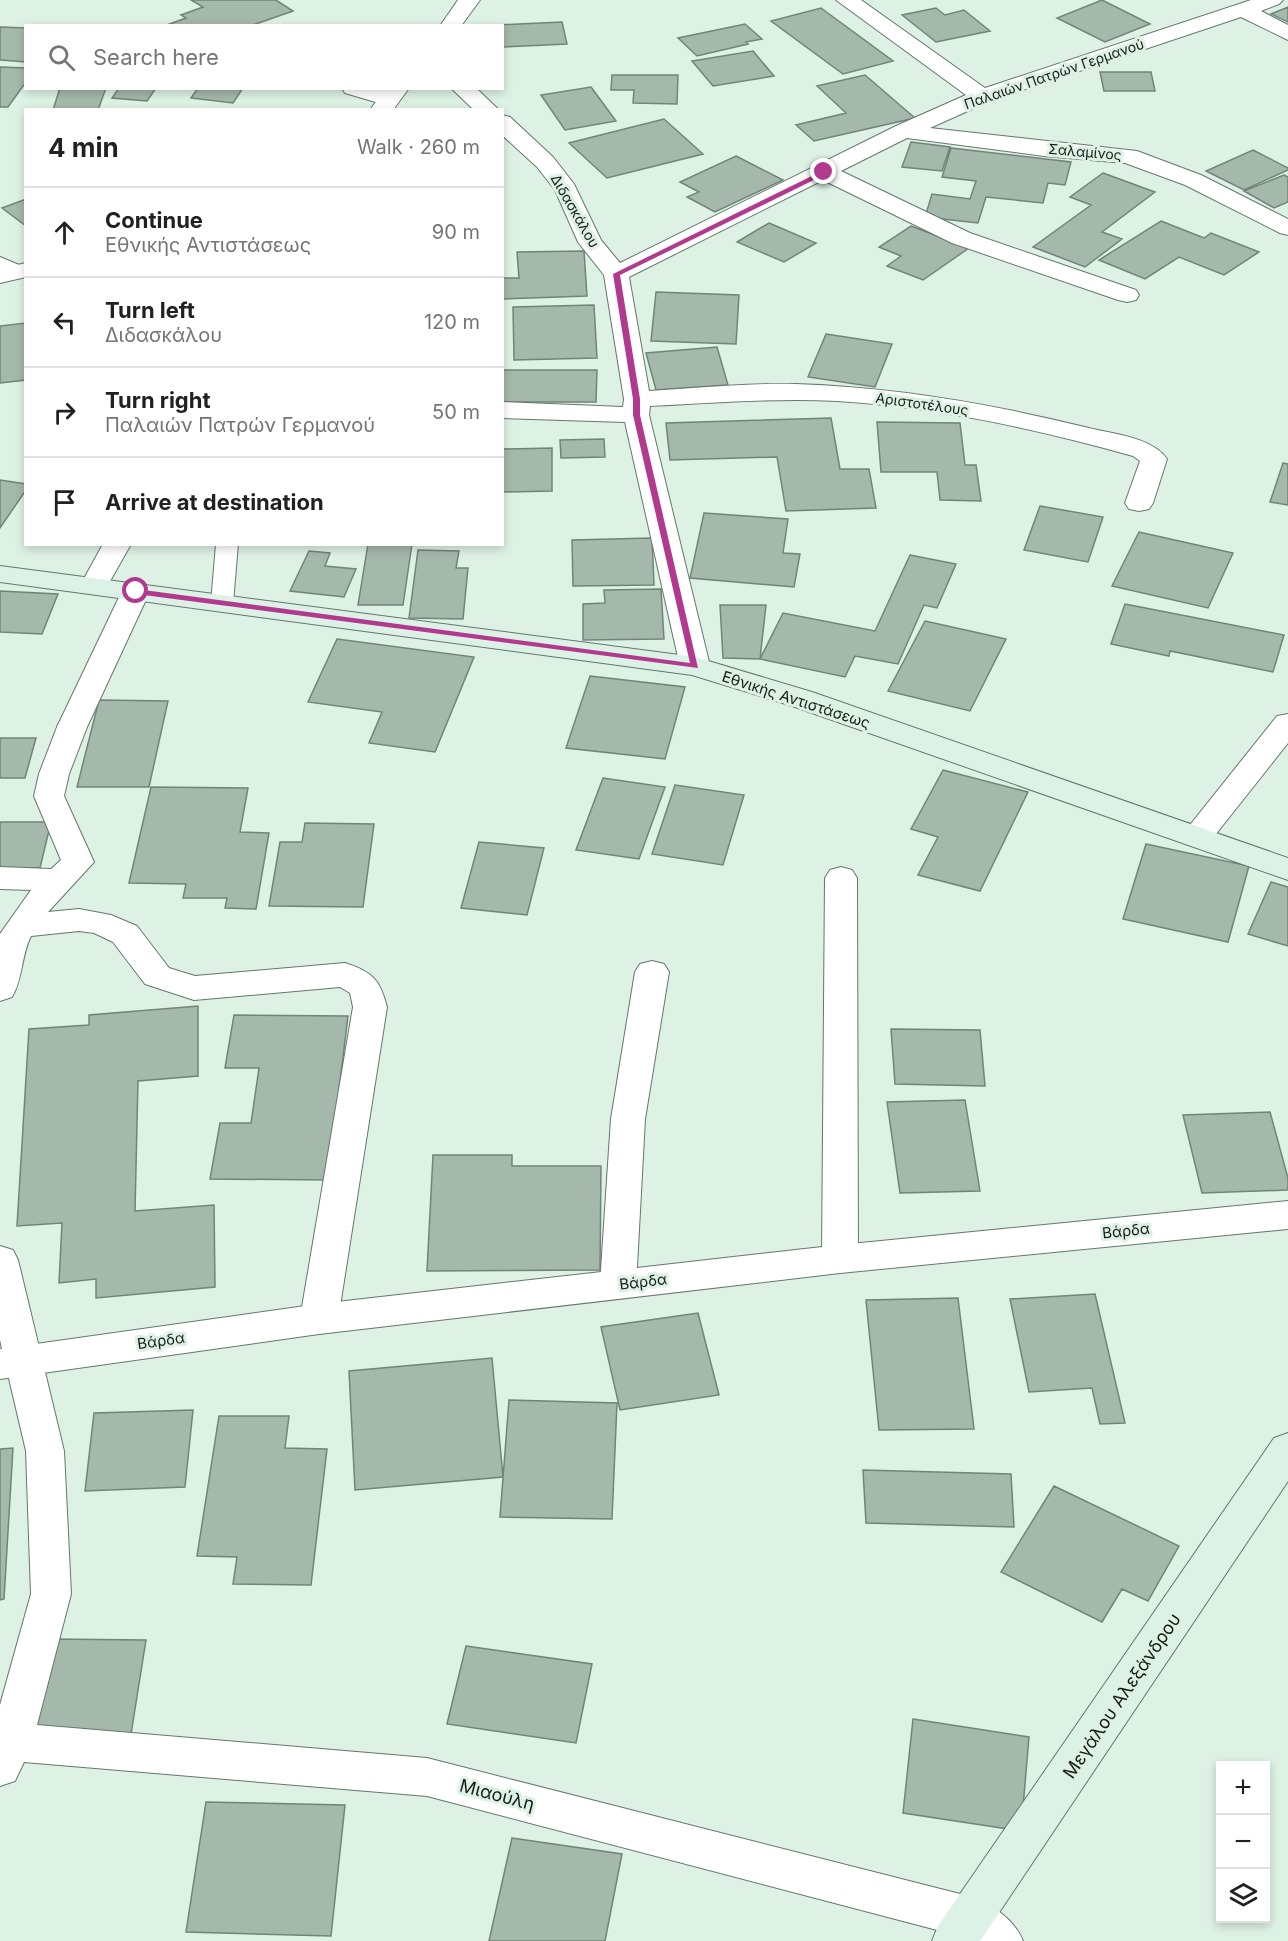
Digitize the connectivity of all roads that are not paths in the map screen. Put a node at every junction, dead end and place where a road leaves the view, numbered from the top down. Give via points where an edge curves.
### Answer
1 (469, 0) edge
2 (847, 0) edge
3 (1272, 0) edge
4 (1244, 10) junction
5 (451, 24) edge
6 (1288, 34) edge
7 (360, 90) edge
8 (464, 90) edge
9 (982, 96) junction
10 (390, 99) edge
11 (486, 108) edge
12 (504, 124) edge
13 (904, 131) junction
14 (824, 172) junction
15 (1288, 228) edge
16 (616, 274) junction
17 (1126, 295) dead end
18 (637, 407) junction
19 (504, 410) edge
20 (1139, 502) dead end
21 (116, 546) edge
22 (227, 546) edge
23 (0, 574) edge
24 (94, 586) junction
25 (136, 591) junction
26 (222, 603) junction
27 (695, 666) junction
28 (1288, 723) edge
29 (1197, 837) junction
30 (1288, 869) edge
31 (0, 878) edge
32 (842, 878) dead end
33 (58, 880) junction
34 (22, 926) junction
35 (652, 972) dead end
36 (0, 989) edge
37 (1288, 1215) edge
38 (840, 1259) junction
39 (0, 1260) edge
40 (618, 1286) junction
41 (319, 1319) junction
42 (12, 1362) edge
43 (1288, 1449) edge
44 (5, 1754) edge
45 (975, 1933) edge

1 - 5 street
2 - 9 street
3 - 4 street, Παλαιών Πατρών Γερμανού
4 - 6 street
4 - 9 street, Παλαιών Πατρών Γερμανού
7 - 10 street
8 - 11 street
9 - 13 street, Παλαιών Πατρών Γερμανού
12 - 16 street, Διδασκάλου via 545,162 566,189 590,242
13 - 14 street, Παλαιών Πατρών Γερμανού
13 - 15 street, Σαλαμίνος via 1129,156 1193,180
14 - 16 street, Παλαιών Πατρών Γερμανού
14 - 17 street via 961,238
16 - 18 street, Διδασκάλου
18 - 19 street, Αριστοτέλους
18 - 20 street, Αριστοτέλους via 792,392 929,402 1142,450 1154,459
18 - 27 street, Διδασκάλου
21 - 24 street
22 - 26 lane
23 - 24 main road, Εθνικής Αντιστάσεως
24 - 25 main road, Εθνικής Αντιστάσεως
25 - 26 main road, Εθνικής Αντιστάσεως
25 - 33 street via 54,774 49,796 78,861
26 - 27 main road, Εθνικής Αντιστάσεως
27 - 29 main road, Εθνικής Αντιστάσεως via 802,699
28 - 29 street
29 - 30 main road, Εθνικής Αντιστάσεως
31 - 33 street
32 - 38 street
33 - 34 street
34 - 36 street via 6,955
34 - 41 street via 79,920 99,923 125,934 157,976 194,988 345,975 365,987 370,1008
35 - 40 street via 628,1119
37 - 38 street, Βάρδα
38 - 40 street, Βάρδα
39 - 42 street
40 - 41 street, Βάρδα
41 - 42 street, Βάρδα
42 - 44 street via 45,1451 51,1594
43 - 45 main road, Μεγάλου Αλεξάνδρου
44 - 45 street, Μιαούλη via 427,1777

